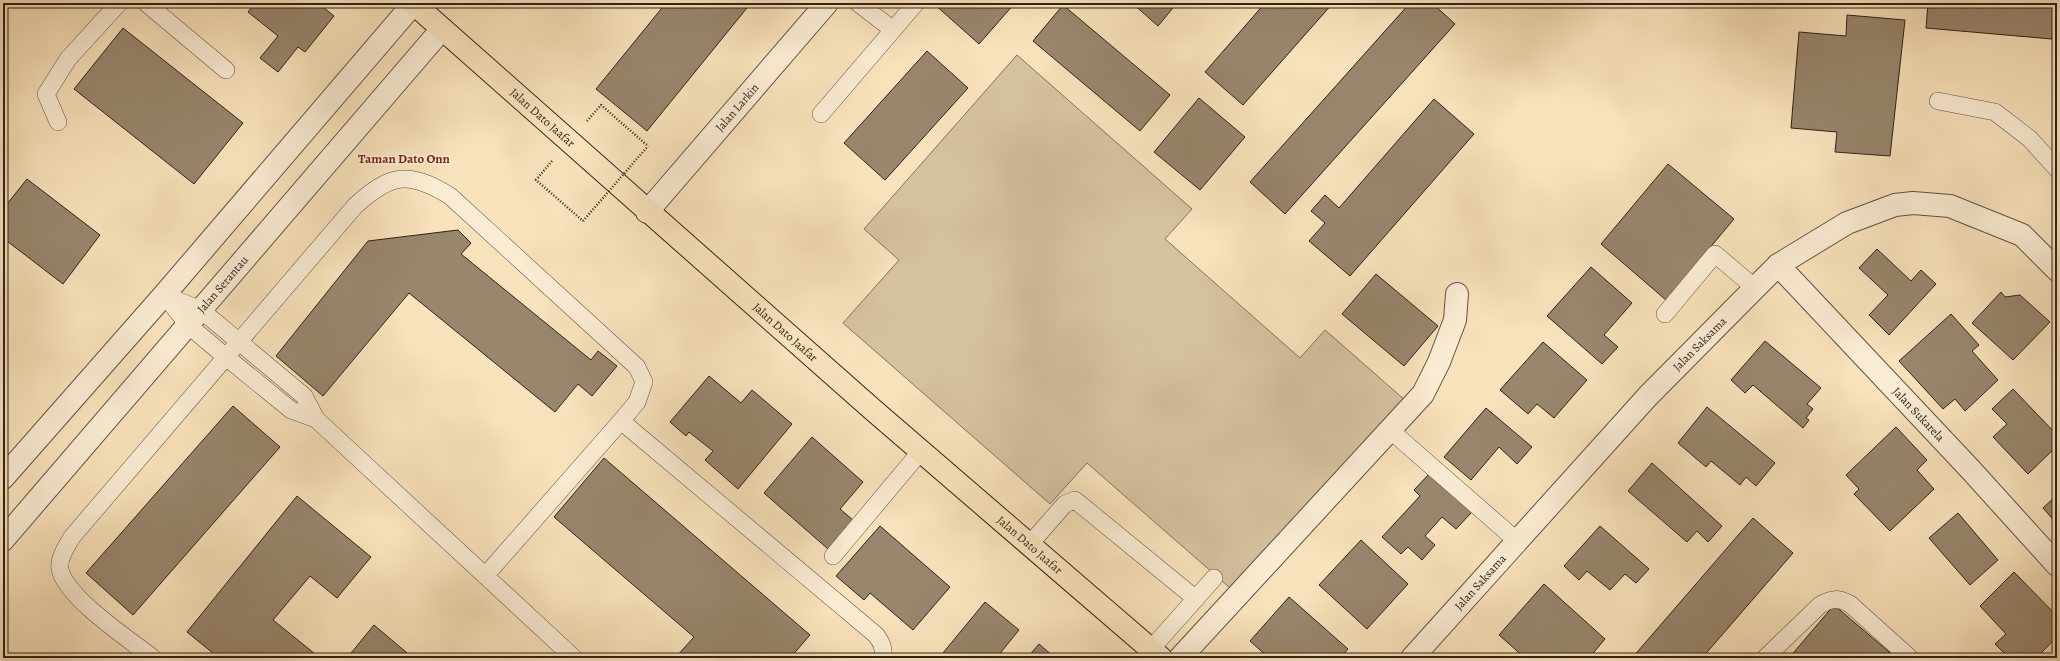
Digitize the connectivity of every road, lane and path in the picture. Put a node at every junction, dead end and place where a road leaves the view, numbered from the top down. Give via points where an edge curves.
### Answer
1 (119, 3) edge
2 (146, 3) edge
3 (413, 3) edge
4 (827, 3) edge
5 (858, 3) edge
6 (916, 3) edge
7 (442, 29) junction
8 (892, 29) junction
9 (226, 70) dead end
10 (1938, 101) dead end
11 (601, 105) dead end
12 (821, 114) dead end
13 (58, 122) dead end
14 (2057, 169) edge
15 (536, 180) dead end
16 (647, 212) junction
17 (1778, 265) junction
18 (2057, 270) edge
19 (1755, 288) junction
20 (164, 294) junction
21 (1457, 294) dead end
22 (1665, 314) dead end
23 (195, 318) junction
24 (239, 342) junction
25 (226, 358) junction
26 (316, 419) junction
27 (621, 421) junction
28 (1390, 430) junction
29 (921, 451) junction
30 (3, 478) edge
31 (3, 540) edge
32 (1516, 540) junction
33 (1029, 545) junction
34 (833, 556) dead end
35 (2057, 565) edge
36 (485, 576) junction
37 (1214, 578) dead end
38 (1196, 599) junction
39 (1156, 654) edge
40 (153, 658) edge
41 (574, 658) edge
42 (883, 658) edge
43 (1180, 658) edge
44 (1412, 658) edge
45 (1765, 658) edge
46 (1910, 658) edge

1 - 13 lane via 68,59 46,94
2 - 9 lane
3 - 7 main road, Jalan Dato Jaafar
3 - 20 street
4 - 16 street, Jalan Larkin
5 - 8 lane
6 - 8 lane
7 - 16 main road, Jalan Dato Jaafar via 621,186
7 - 23 street, Jalan Serantau
8 - 12 lane
10 - 14 lane via 1995,112 2030,139
11 - 15 path, bridge via 648,146 583,221
16 - 29 main road, Jalan Dato Jaafar
17 - 18 street, Jalan Saksama via 1847,223 1895,205 1926,204 1950,206 2022,235
17 - 19 street, Jalan Saksama
17 - 35 street, Jalan Sukarela via 1965,463
19 - 22 lane via 1715,254
19 - 32 street, Jalan Saksama via 1648,396
20 - 23 lane
20 - 30 street
21 - 28 street via 1455,320 1439,362 1423,394
23 - 24 lane
23 - 25 lane
23 - 31 street, Jalan Serantau
24 - 25 lane
24 - 26 lane via 304,396
24 - 27 lane via 355,206 373,190 393,180 407,179 431,184 450,196 637,367 644,382 637,402
25 - 26 lane via 291,410
25 - 40 lane via 72,537 63,553 60,568 68,585 80,599
26 - 36 lane
27 - 36 lane
27 - 42 lane via 876,635 884,651
28 - 32 lane
28 - 43 street
29 - 33 main road, Jalan Dato Jaafar
29 - 34 lane
32 - 44 street, Jalan Saksama
33 - 38 lane via 1065,504 1075,500
33 - 39 main road, Jalan Dato Jaafar
36 - 41 lane
37 - 38 lane
38 - 39 lane
45 - 46 lane via 1820,604 1830,599 1841,599 1850,604

